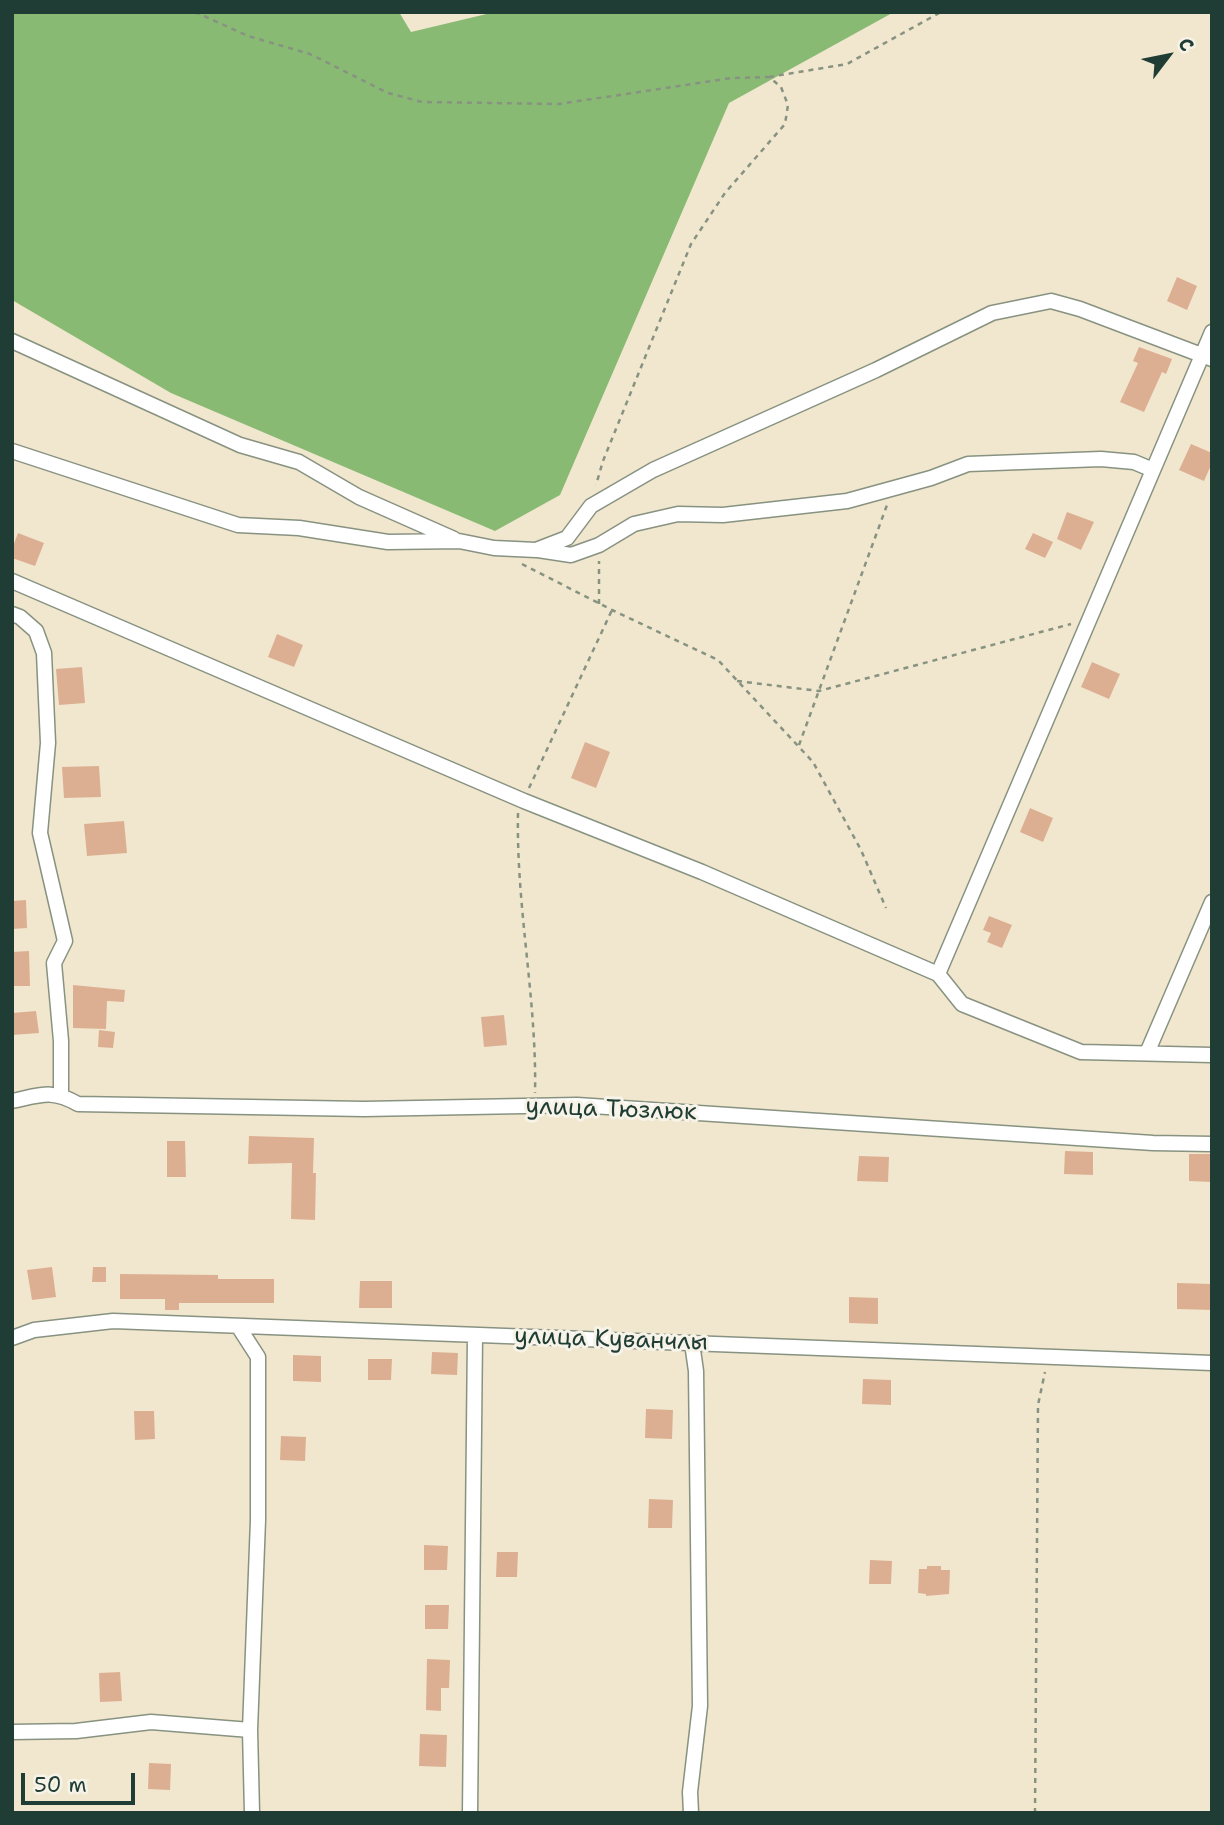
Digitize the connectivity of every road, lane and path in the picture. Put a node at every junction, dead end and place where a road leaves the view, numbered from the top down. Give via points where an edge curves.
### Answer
1 (195, 12) edge
2 (941, 12) edge
3 (769, 77) junction
4 (1212, 332) edge
5 (12, 341) edge
6 (1207, 357) edge
7 (12, 451) edge
8 (1153, 470) junction
9 (893, 488) junction
10 (590, 506) junction
11 (459, 541) junction
12 (536, 550) junction
13 (512, 559) dead end
14 (12, 581) edge
15 (612, 610) junction
16 (12, 614) edge
17 (1089, 619) junction
18 (737, 681) junction
19 (819, 691) junction
20 (798, 746) junction
21 (524, 801) junction
22 (1212, 902) edge
23 (887, 908) dead end
24 (938, 974) junction
25 (1147, 1053) junction
26 (1212, 1055) edge
27 (61, 1094) junction
28 (12, 1101) edge
29 (535, 1106) junction
30 (1212, 1144) edge
31 (239, 1326) junction
32 (475, 1335) junction
33 (12, 1338) edge
34 (692, 1343) junction
35 (1049, 1357) junction
36 (1212, 1363) edge
37 (250, 1730) junction
38 (12, 1732) edge
39 (252, 1813) edge
40 (470, 1813) edge
41 (691, 1813) edge
42 (1035, 1813) edge

1 - 3 path via 248,36 310,54 388,93 422,102 559,104 732,78
2 - 3 path via 847,64
3 - 10 path via 781,87 788,105 785,124 725,193 691,244 603,461
4 - 6 street
5 - 11 street via 240,445 299,462 359,497
6 - 8 street
6 - 10 street via 1051,301 992,313 653,470
7 - 11 street via 238,525 299,528 388,542
8 - 9 street via 1134,462 1101,458 968,464
8 - 17 street
9 - 12 street via 847,501 723,515 678,514 634,524 571,555
9 - 19 path
10 - 12 street via 567,538
11 - 12 street
13 - 15 path
14 - 21 street
15 - 18 path via 718,660
15 - 21 path
16 - 27 street via 36,631 44,653 48,743 40,834 65,941 54,963
17 - 19 path
17 - 24 street
18 - 19 path
18 - 20 path
19 - 20 path
20 - 23 path via 813,762
21 - 24 street
21 - 29 path via 517,814 519,889
22 - 25 street
24 - 25 street via 962,1004 1081,1052
25 - 26 street
27 - 28 street, улица Тюзлюк
27 - 29 street, улица Тюзлюк via 78,1104 363,1109
29 - 30 street, улица Тюзлюк
31 - 32 street, улица Куванчлы
31 - 33 street, улица Куванчлы via 113,1321 34,1330
31 - 37 street via 258,1357
32 - 34 street, улица Куванчлы
32 - 40 street
34 - 35 street, улица Куванчлы
34 - 41 street via 700,1706
35 - 36 street, улица Куванчлы
35 - 42 path via 1038,1405
37 - 38 street via 151,1722 76,1731
37 - 39 street

